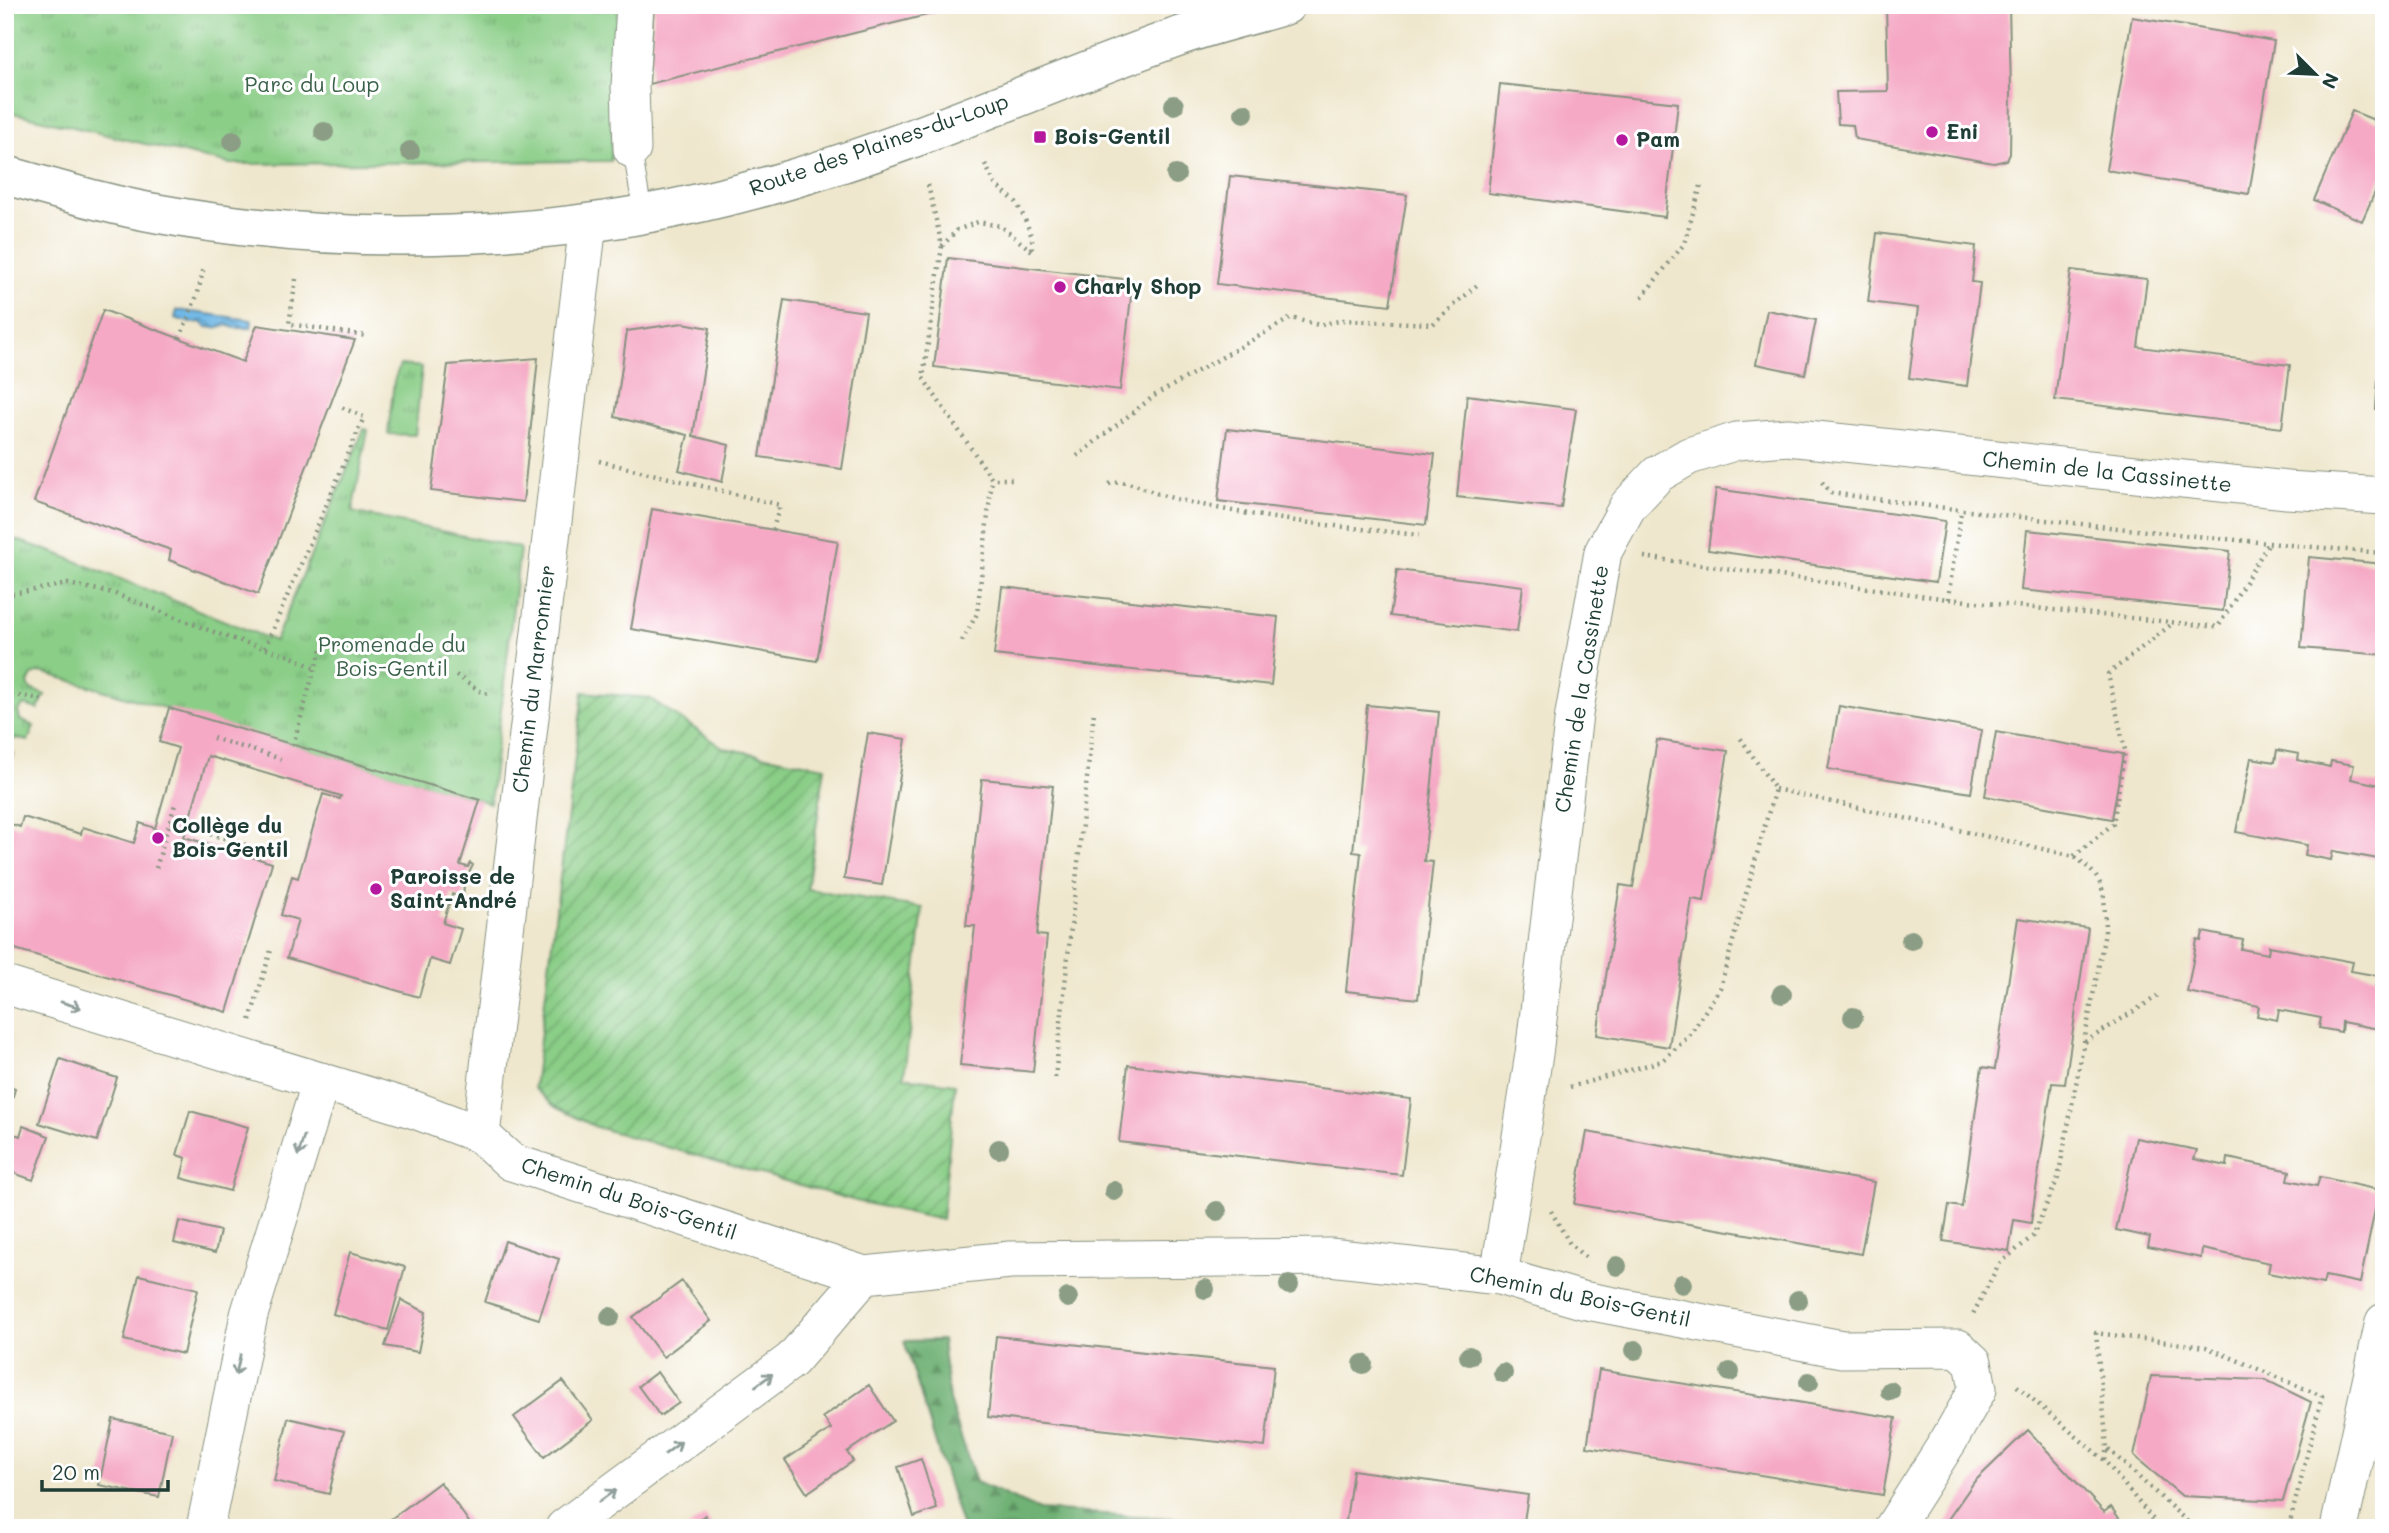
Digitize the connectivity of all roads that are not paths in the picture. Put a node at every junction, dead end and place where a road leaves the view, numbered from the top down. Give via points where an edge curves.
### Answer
1 (635, 5) edge
2 (1284, 5) edge
3 (632, 149) joint
4 (5, 175) edge
5 (643, 214) junction
6 (588, 223) junction
7 (2384, 496) edge
8 (5, 985) edge
9 (321, 1081) junction
10 (481, 1135) junction
11 (865, 1275) junction
12 (1499, 1276) junction
13 (2384, 1322) edge
14 (205, 1528) edge
15 (564, 1528) edge
16 (1893, 1528) edge
17 (2339, 1528) edge

1 - 3 street
2 - 5 main road, Route des Plaines-du-Loup via 1179,36 780,183
3 - 5 lane
4 - 6 main road, Route des Plaines-du-Loup via 158,214 302,232 442,235 522,232
5 - 6 main road, Route des Plaines-du-Loup
6 - 10 street, Chemin du Marronnier
7 - 12 street, Chemin de la Cassinette via 2275,489 1788,437 1737,441 1689,456 1658,474 1629,506 1603,552 1574,714 1534,1054
8 -> 9 street, Chemin du Bois-Gentil
9 - 10 street, Chemin du Bois-Gentil
9 -> 14 street via 248,1315
10 - 11 street, Chemin du Bois-Gentil via 511,1162
11 - 12 street, Chemin du Bois-Gentil via 1010,1260 1330,1257
15 -> 11 street via 792,1360
12 - 16 street, Chemin du Bois-Gentil via 1582,1300 1842,1349 1964,1335 1978,1389
13 - 17 street

